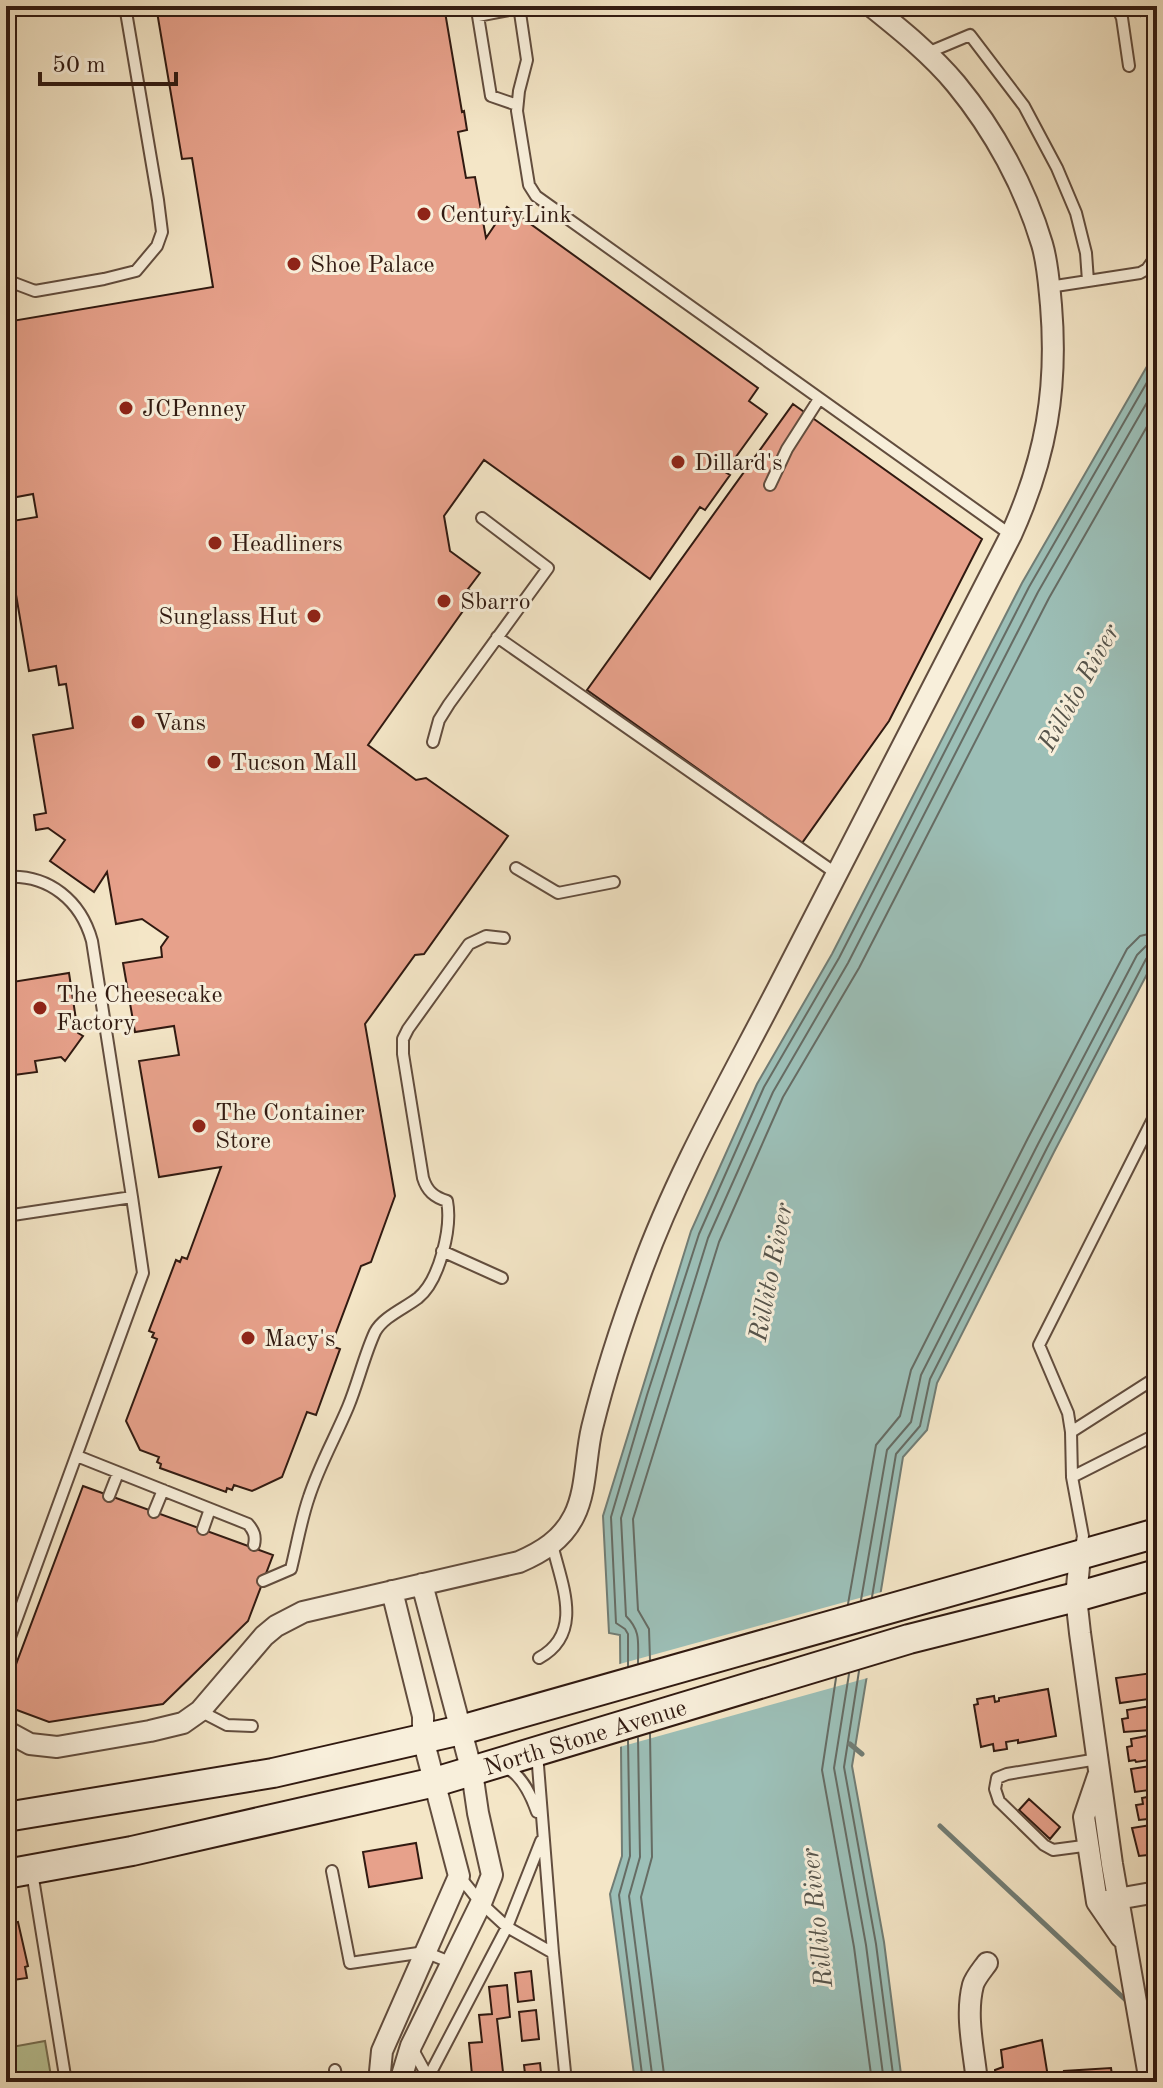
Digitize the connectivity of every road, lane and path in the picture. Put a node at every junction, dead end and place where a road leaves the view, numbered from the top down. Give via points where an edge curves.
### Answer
1 (125, 6) edge
2 (871, 6) edge
3 (519, 7) edge
4 (1112, 7) edge
5 (927, 53) junction
6 (1129, 66) dead end
7 (517, 105) junction
8 (1157, 255) edge
9 (6, 280) edge
10 (1088, 281) junction
11 (1049, 287) junction
12 (819, 399) junction
13 (770, 485) dead end
14 (482, 518) dead end
15 (1011, 535) junction
16 (497, 637) junction
17 (433, 742) dead end
18 (516, 868) dead end
19 (837, 874) junction
20 (6, 877) edge
21 (614, 882) dead end
22 (504, 938) dead end
23 (1157, 1111) edge
24 (132, 1197) junction
25 (6, 1216) edge
26 (442, 1251) junction
27 (502, 1278) dead end
28 (1157, 1377) edge
29 (1071, 1432) junction
30 (1157, 1434) edge
31 (77, 1456) junction
32 (118, 1473) junction
33 (1072, 1477) junction
34 (163, 1490) junction
35 (109, 1496) dead end
36 (210, 1509) junction
37 (154, 1512) dead end
38 (203, 1529) dead end
39 (1157, 1533) edge
40 (552, 1544) junction
41 (254, 1545) dead end
42 (1080, 1556) junction
43 (1157, 1574) edge
44 (263, 1581) dead end
45 (422, 1584) junction
46 (392, 1591) junction
47 (1076, 1597) junction
48 (6, 1648) edge
49 (539, 1658) dead end
50 (200, 1711) junction
51 (252, 1726) dead end
52 (461, 1730) junction
53 (6, 1731) edge
54 (423, 1739) junction
55 (537, 1751) junction
56 (1098, 1766) junction
57 (484, 1768) junction
58 (435, 1782) junction
59 (6, 1817) edge
60 (543, 1830) junction
61 (1109, 1842) junction
62 (1088, 1845) junction
63 (332, 1871) dead end
64 (19, 1872) edge
65 (459, 1876) junction
66 (1157, 1892) edge
67 (1118, 1899) junction
68 (1097, 1902) junction
69 (481, 1903) junction
70 (507, 1927) junction
71 (425, 1952) junction
72 (553, 1953) junction
73 (1128, 1953) junction
74 (452, 1963) junction
75 (987, 1963) dead end
76 (411, 2046) junction
77 (335, 2070) dead end
78 (1148, 2073) edge
79 (429, 2079) edge
80 (66, 2082) edge
81 (337, 2082) edge
82 (379, 2082) edge
83 (400, 2082) edge
84 (566, 2082) edge
85 (977, 2082) edge

1 - 9 lane via 158,200 162,232 157,246 136,271 104,279 35,291
2 - 5 street
3 - 7 lane via 527,60
3 - 7 lane via 478,16 491,96
4 - 6 lane via 1122,18
5 - 10 lane via 970,35 1024,106 1076,213
5 - 11 street via 969,101 1006,159 1042,244
7 - 12 lane via 529,185 536,196
8 - 10 lane via 1140,273
10 - 11 lane
11 - 15 street via 1054,362 1048,420 1032,484
12 - 13 lane
12 - 15 lane
14 - 16 lane via 548,568
15 - 19 street
16 - 17 lane via 439,720
16 - 19 lane
18 - 21 lane via 558,893
19 - 40 street via 660,1226 604,1387 579,1505
20 - 24 lane via 30,878 56,888 82,916 92,941
22 - 26 lane via 486,936 469,944 403,1039 423,1178 428,1190 447,1201
23 - 29 lane via 1039,1345
24 - 25 lane
24 - 31 lane via 143,1273
26 - 27 lane
26 - 44 lane via 428,1288 375,1333 308,1499 291,1569
28 - 29 lane
29 - 33 lane
30 - 33 lane
31 - 32 lane
31 - 48 lane
32 - 34 lane
32 - 35 lane
33 - 42 lane via 1083,1536
34 - 36 lane
34 - 37 lane
36 - 38 lane
36 - 41 lane via 248,1524
39 - 42 main road, North Stone Avenue
40 - 45 street via 519,1562
40 - 49 lane via 566,1623 554,1648
42 - 47 street
42 - 52 main road, North Stone Avenue
43 - 47 main road, North Stone Avenue
45 - 46 street
45 - 52 street
46 - 50 street via 303,1612 276,1626
46 - 54 street via 423,1716
47 - 55 main road, North Stone Avenue via 909,1639
47 - 56 street
50 - 51 lane via 227,1725
50 - 53 street via 173,1726 57,1747 30,1744
52 - 54 main road, North Stone Avenue
52 - 57 street
54 - 58 street
54 - 59 main road, North Stone Avenue via 273,1773
55 - 57 main road, North Stone Avenue
55 - 60 lane
56 - 61 street
56 - 62 street via 1084,1817
56 - 62 lane via 1007,1774 997,1778 995,1789 999,1801 1044,1845 1053,1850
57 - 58 main road, North Stone Avenue
57 - 60 lane via 509,1768 530,1793
57 - 69 street via 478,1813 492,1875
58 - 64 main road, North Stone Avenue
58 - 65 street
60 - 70 lane
60 - 72 lane
61 - 62 lane
61 - 67 street
62 - 68 street
63 - 71 lane via 350,1963
64 - 80 lane
65 - 69 lane
65 - 71 street
66 - 67 street
67 - 68 street
67 - 73 street
68 - 73 street
69 - 70 lane
69 - 74 street
70 - 72 lane
70 - 79 lane
71 - 74 lane
71 - 82 street via 382,2051
72 - 84 lane
73 - 78 street
74 - 76 street
75 - 85 street via 973,1983
76 - 79 lane
76 - 83 street
77 - 81 lane

